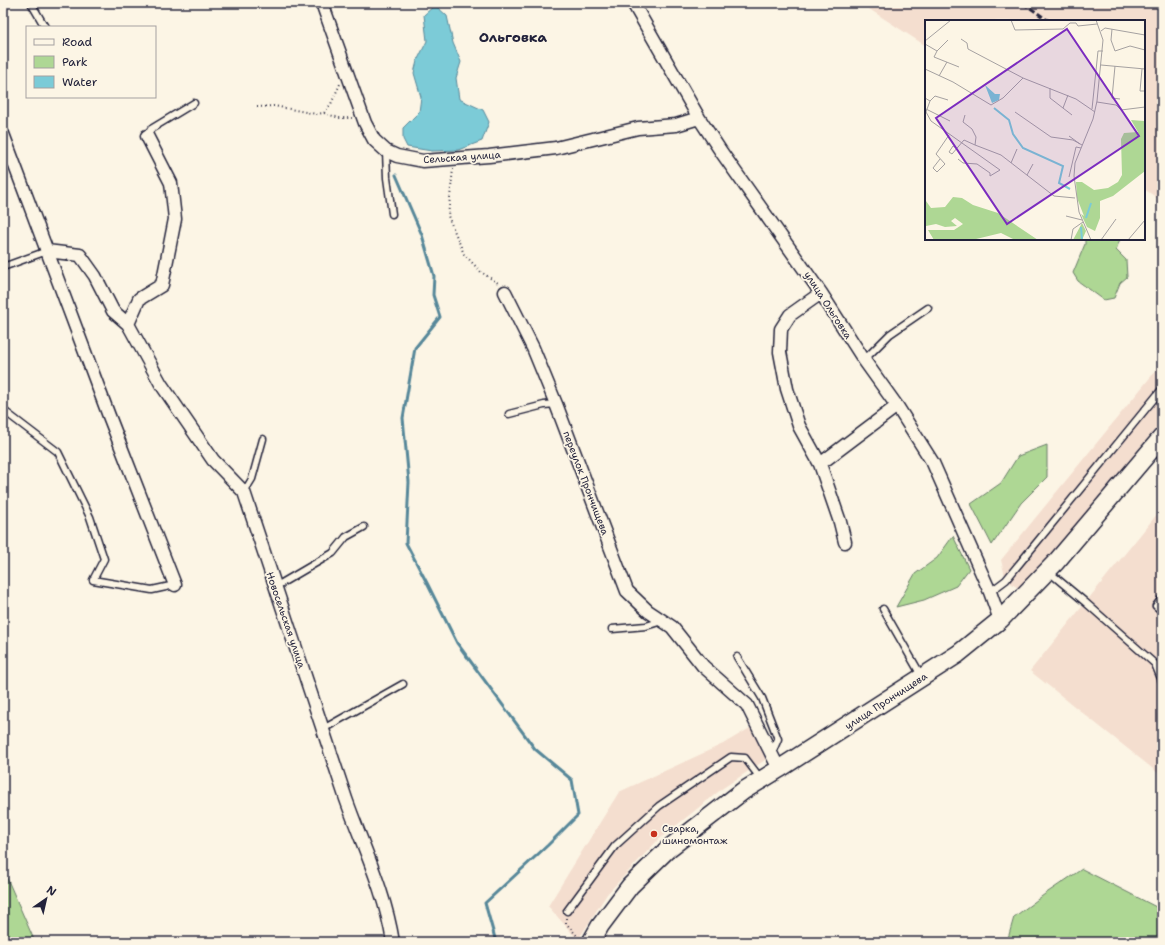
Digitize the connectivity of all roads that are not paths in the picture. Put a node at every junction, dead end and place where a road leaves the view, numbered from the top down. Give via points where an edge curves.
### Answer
1 (31, 3) edge
2 (322, 3) edge
3 (633, 3) edge
4 (43, 26) edge
5 (194, 103) dead end
6 (699, 118) junction
7 (3, 134) edge
8 (147, 136) joint
9 (386, 150) junction
10 (392, 214) dead end
11 (47, 250) junction
12 (3, 267) edge
13 (505, 292) road end
14 (821, 293) junction
15 (928, 308) dead end
16 (128, 324) junction
17 (864, 360) junction
18 (1162, 389) edge
19 (556, 404) junction
20 (897, 406) junction
21 (3, 410) edge
22 (509, 414) dead end
23 (1162, 437) edge
24 (263, 439) dead end
25 (820, 464) junction
26 (244, 492) junction
27 (364, 528) dead end
28 (845, 542) dead end
29 (1048, 570) junction
30 (175, 585) joint
31 (275, 587) junction
32 (990, 592) junction
33 (1162, 598) edge
34 (883, 609) dead end
35 (1162, 611) edge
36 (1000, 620) junction
37 (662, 621) junction
38 (612, 629) dead end
39 (737, 657) dead end
40 (923, 678) junction
41 (1162, 681) edge
42 (403, 684) dead end
43 (323, 729) junction
44 (776, 762) junction
45 (761, 780) junction
46 (567, 911) road end
47 (585, 939) edge
48 (393, 942) edge

1 - 4 lane
2 - 9 street, Сельская улица via 365,123 374,140
3 - 6 street, улица Ольговка
5 - 8 lane via 151,129
6 - 9 street, Сельская улица via 676,125 638,128 556,148 489,156 423,161 398,156
6 - 14 street, улица Ольговка
7 - 11 street via 10,160
8 - 16 street via 171,183 175,218 162,284 139,299
9 - 10 lane
11 - 12 lane
11 - 16 street, Новосельская улица via 80,255 96,276 113,311
11 - 30 street
13 - 19 street, переулок Прончищева via 533,348
14 - 17 street, улица Ольговка
14 - 25 street via 790,315 781,329 780,352 787,389 799,426
15 - 17 lane via 890,334
16 - 26 street, Новосельская улица via 161,384 213,460
17 - 20 street, улица Ольговка
18 - 32 lane via 1006,580
19 - 22 lane
19 - 37 street, переулок Прончищева via 627,591
20 - 25 street
20 - 32 street, улица Ольговка via 933,463
21 - 30 lane via 58,452 90,517 104,559 93,580 152,590
23 - 29 street, улица Прончищева
24 - 26 lane via 252,479
25 - 28 street
26 - 31 street, Новосельская улица
27 - 31 lane via 346,537 333,553
29 - 36 street, улица Прончищева
29 - 41 lane via 1155,664
31 - 43 street, Новосельская улица
32 - 36 street, улица Ольговка
33 - 35 lane via 1156,606
34 - 40 lane
36 - 40 street, улица Прончищева
37 - 38 lane via 646,626
37 - 44 street, переулок Прончищева via 672,627 703,666 747,705
39 - 44 lane via 762,698 778,739
40 - 44 street, улица Прончищева
42 - 43 lane
43 - 48 street, Новосельская улица via 375,873
44 - 45 street, улица Прончищева
45 - 46 lane via 745,758 731,756 659,806 615,846
45 - 47 street, улица Прончищева via 668,849 630,886 600,926

